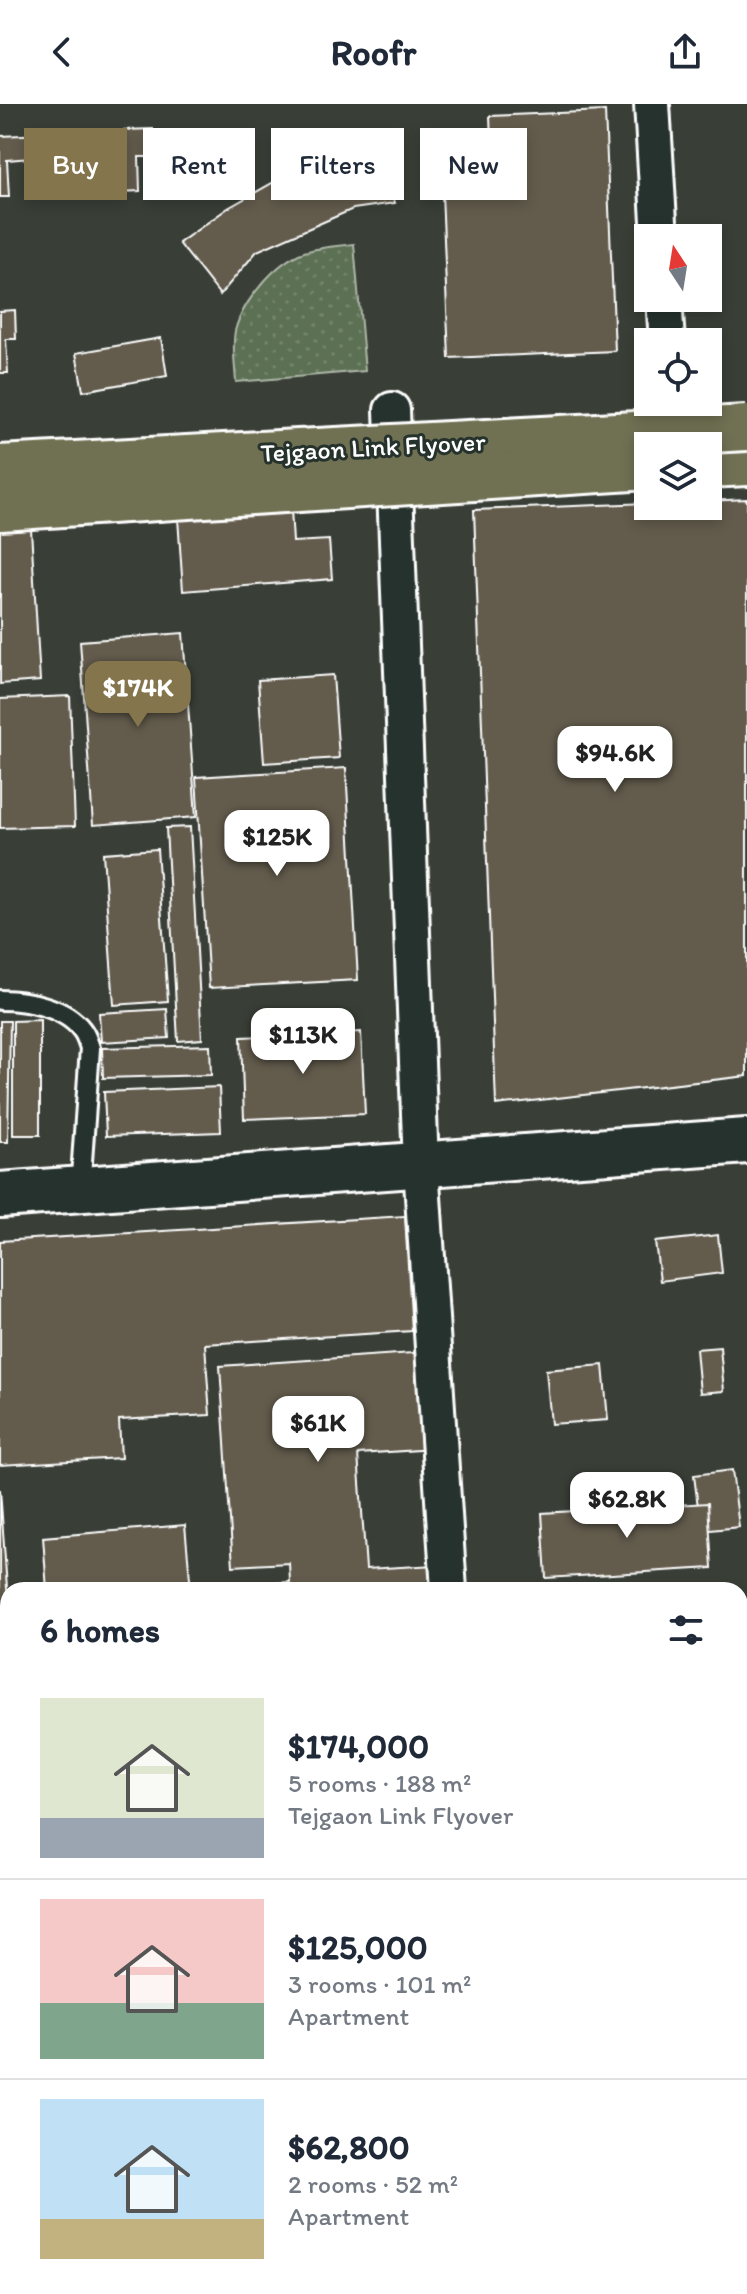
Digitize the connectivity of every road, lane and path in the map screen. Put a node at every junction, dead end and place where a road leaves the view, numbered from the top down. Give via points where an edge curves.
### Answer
1 (652, 104) edge
2 (659, 224) edge
3 (392, 410) dead end
4 (747, 428) edge
5 (747, 463) edge
6 (722, 464) edge
7 (0, 468) edge
8 (634, 468) edge
9 (0, 508) edge
10 (0, 1000) edge
11 (747, 1141) edge
12 (421, 1166) junction
13 (80, 1190) junction
14 (0, 1195) edge
15 (448, 1582) edge

1 - 2 street
3 - 12 street
4 - 7 main road, Tejgaon Link Flyover, bridge
5 - 6 main road
8 - 9 main road, Tejgaon Link Flyover, bridge
10 - 13 lane via 68,1016 83,1031 90,1048
11 - 12 street
12 - 13 street
12 - 15 street
13 - 14 street

